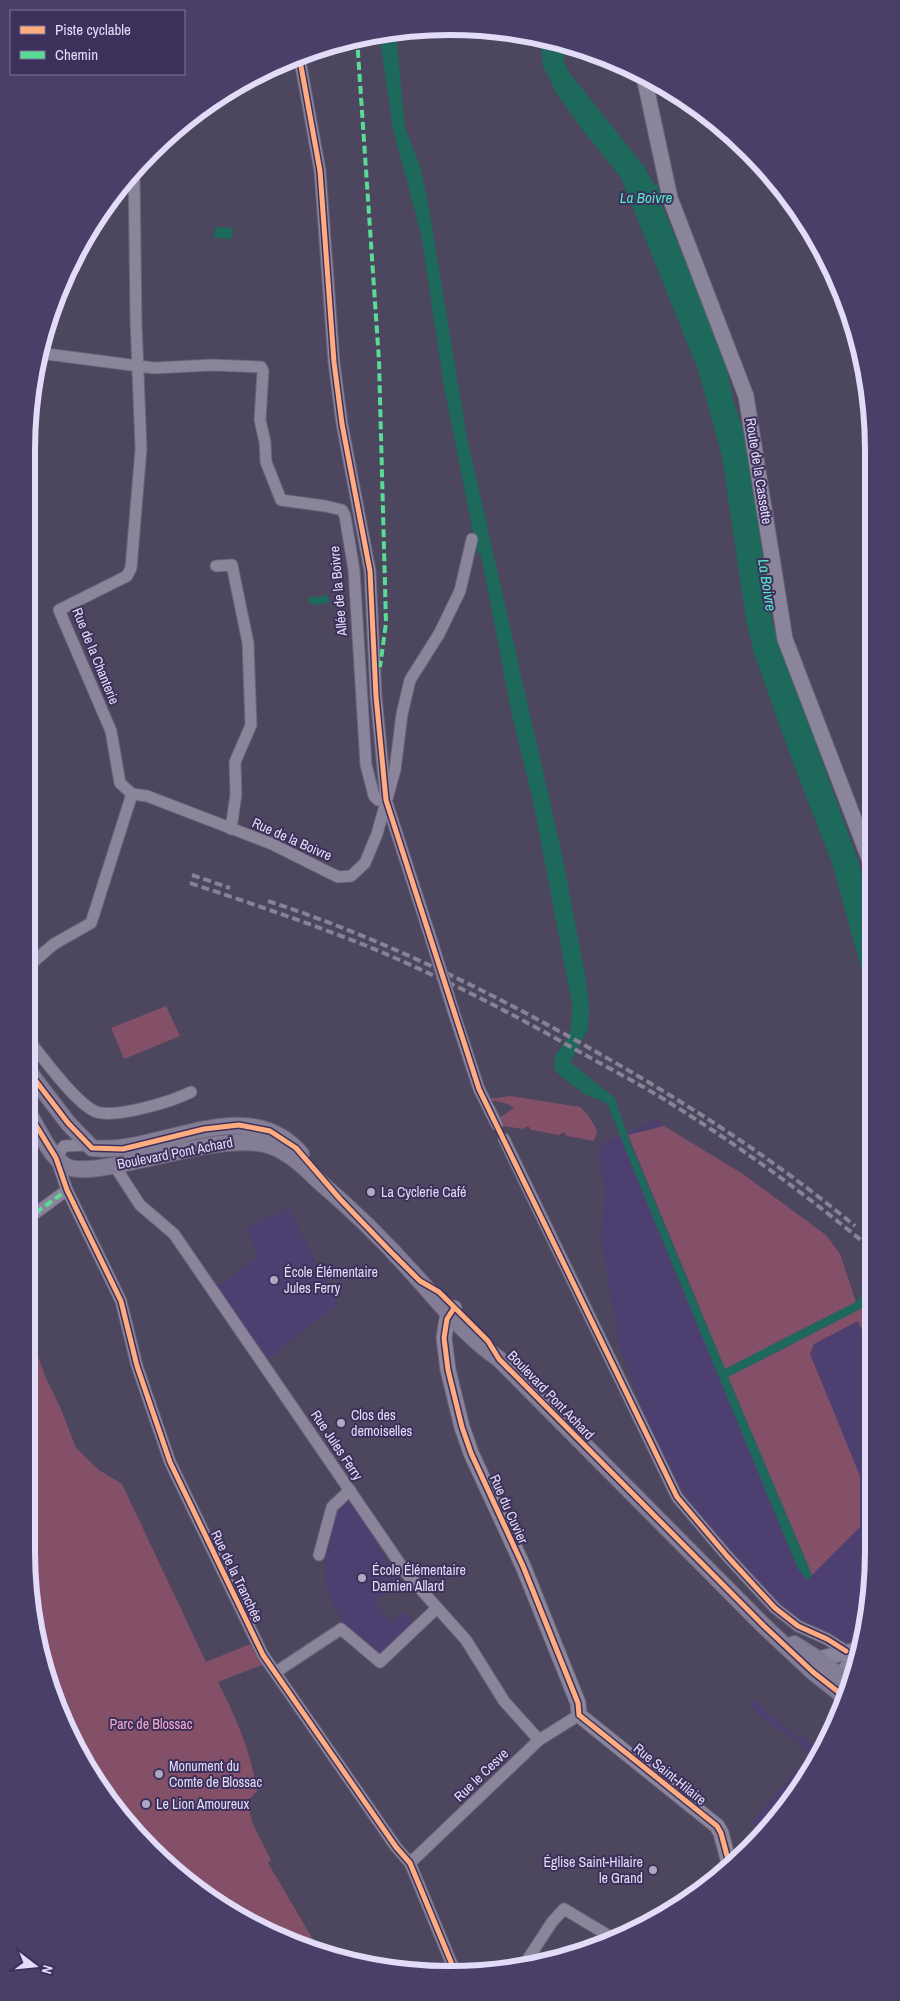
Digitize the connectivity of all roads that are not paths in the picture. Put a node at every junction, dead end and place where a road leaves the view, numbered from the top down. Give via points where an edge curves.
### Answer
1 (301, 63) edge
2 (646, 84) edge
3 (134, 181) edge
4 (46, 354) edge
5 (138, 367) junction
6 (472, 539) dead end
7 (216, 566) dead end
8 (132, 794) junction
9 (386, 800) junction
10 (231, 829) junction
11 (865, 848) edge
12 (35, 960) edge
13 (35, 1048) edge
14 (44, 1060) junction
15 (35, 1065) edge
16 (35, 1080) edge
17 (191, 1092) dead end
18 (35, 1124) edge
19 (497, 1125) dead end
20 (504, 1139) dead end
21 (87, 1145) junction
22 (56, 1158) junction
23 (114, 1165) junction
24 (67, 1190) junction
25 (340, 1199) junction
26 (35, 1213) edge
27 (452, 1311) junction
28 (350, 1490) junction
29 (319, 1555) dead end
30 (437, 1608) junction
31 (764, 1626) junction
32 (818, 1659) junction
33 (848, 1669) edge
34 (847, 1670) edge
35 (847, 1670) edge
36 (847, 1670) edge
37 (276, 1672) junction
38 (579, 1715) junction
39 (539, 1740) junction
40 (728, 1859) edge
41 (410, 1864) junction
42 (607, 1935) edge
43 (528, 1958) edge
44 (449, 1966) edge

1 - 9 street via 320,171 342,424 370,571 376,696
2 - 11 street, Route de la Cassette via 670,198 746,396 785,639
3 - 5 street, Rue de la Chanterie
4 - 5 street
5 - 8 street, Rue de la Chanterie via 141,449 131,568 127,576 59,610 111,731 120,783
5 - 9 street, Allée de la Boivre via 261,367 260,420 266,462 281,500 342,510 345,516 354,570 366,765 374,796 378,800
6 - 9 street, Rue de la Boivre via 460,591 406,691 396,770
7 - 10 street via 232,565 248,642 251,725 235,762 236,794
8 - 10 street, Rue de la Boivre via 147,796
8 - 12 street via 92,923 54,944
9 - 10 street, Rue de la Boivre via 370,854 351,876 338,877 272,844
9 - 19 street, bridge via 452,1010 479,1088
13 - 14 street
14 - 15 street
14 - 17 street via 86,1106 96,1112 111,1113 170,1102
16 - 21 main road
18 - 22 main road, Boulevard Pont Achard
20 - 33 street via 676,1496 775,1608 798,1626 826,1636
21 - 22 street, Boulevard Pont Achard via 64,1146
21 - 25 main road, Boulevard Pont Achard via 100,1149 123,1149 204,1129 249,1126 270,1131 296,1148
22 - 23 main road, Boulevard Pont Achard via 75,1170
22 - 24 street, Rue de la Tranchée
23 - 25 main road, Boulevard Pont Achard via 197,1146 252,1142 282,1151
23 - 28 street, Rue Jules Ferry via 140,1205 174,1234
24 - 26 street
24 - 37 street, Rue de la Tranchée via 121,1301 138,1366 170,1462 262,1652
25 - 27 main road, Boulevard Pont Achard via 420,1280 439,1292
27 - 31 main road, Boulevard Pont Achard via 488,1341 499,1359
27 - 38 street, Rue du Cuvier via 445,1324 444,1338 462,1427 523,1566 578,1703
28 - 29 street via 332,1508
28 - 30 street, Rue Jules Ferry via 408,1574
30 - 37 street via 380,1662 341,1630
30 - 39 street, Rue Jules Ferry via 466,1640 504,1701
31 - 32 main road, Boulevard Pont Achard
31 - 34 main road, Boulevard Pont Achard
32 - 35 main road, Boulevard Pont Achard
32 - 36 street
37 - 41 street, Rue de la Tranchée
38 - 39 street, Rue le Cesve
38 - 40 street, Rue Saint-Hilaire via 717,1826
39 - 41 street, Rue le Cesve
41 - 44 street, Rue de la Tranchée
42 - 43 street via 564,1909

